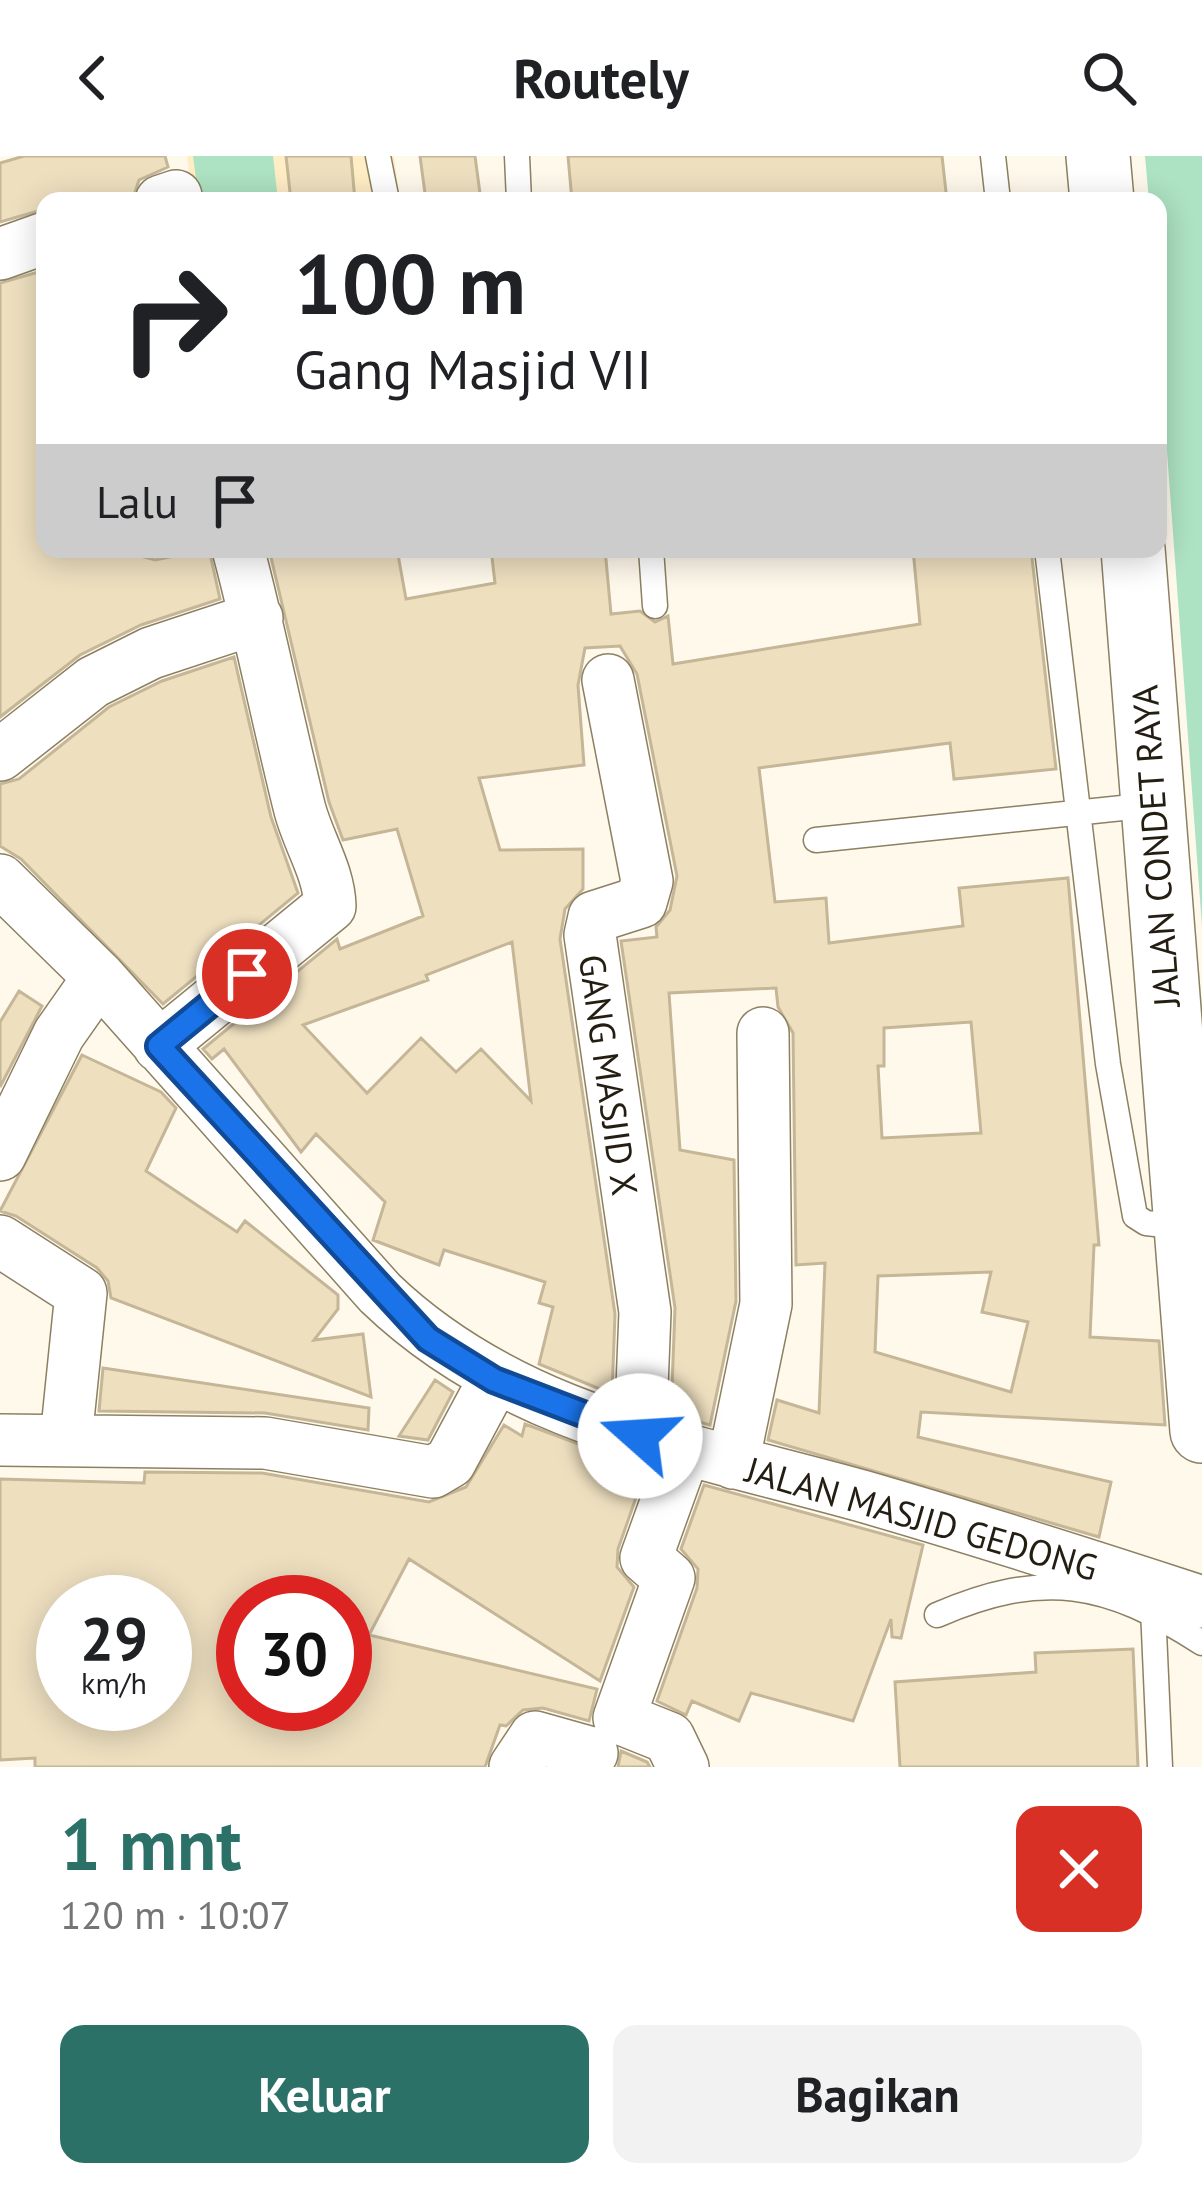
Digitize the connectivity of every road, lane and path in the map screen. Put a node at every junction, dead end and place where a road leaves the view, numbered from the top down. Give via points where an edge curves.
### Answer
1 (378, 156) edge
2 (517, 156) edge
3 (993, 156) edge
4 (1098, 156) edge
5 (385, 192) edge
6 (519, 192) edge
7 (997, 192) edge
8 (1101, 192) edge
9 (36, 241) edge
10 (0, 254) edge
11 (240, 558) edge
12 (652, 558) edge
13 (1048, 558) edge
14 (1134, 558) edge
15 (655, 606) dead end
16 (257, 618) junction
17 (608, 680) dead end
18 (0, 754) edge
19 (1150, 805) junction
20 (1081, 813) junction
21 (816, 840) dead end
22 (0, 880) edge
23 (98, 977) junction
24 (763, 1033) dead end
25 (159, 1046) junction
26 (0, 1155) edge
27 (1185, 1226) junction
28 (0, 1241) edge
29 (494, 1380) junction
30 (1202, 1431) edge
31 (0, 1439) edge
32 (67, 1439) junction
33 (686, 1449) junction
34 (1178, 1606) edge
35 (937, 1615) dead end
36 (1202, 1643) edge
37 (598, 1746) edge
38 (515, 1767) edge
39 (683, 1767) edge
40 (1160, 1767) edge

1 - 5 lane
2 - 6 lane
3 - 7 lane
4 - 8 street
9 - 10 street
11 - 16 street
12 - 15 lane
13 - 20 lane
14 - 19 street, JALAN CONDET RAYA
16 - 18 street via 93,682
16 - 25 street via 330,906
17 - 33 street, GANG MASJID X via 647,881 640,902 594,917 590,935 645,1312
19 - 20 lane
19 - 27 street, JALAN CONDET RAYA
20 - 21 lane
20 - 27 lane via 1108,1064 1135,1216
22 - 23 street, JALAN MASJID GEDONG
23 - 25 street, JALAN MASJID GEDONG
23 - 26 street via 59,1034
24 - 33 street via 766,1304
25 - 29 street, JALAN MASJID GEDONG via 380,1293 428,1339
27 - 30 street, JALAN CONDET RAYA
28 - 32 street via 81,1293
29 - 32 street via 450,1462 433,1472 265,1443
29 - 33 street, JALAN MASJID GEDONG
31 - 32 street
33 - 34 street, JALAN MASJID GEDONG via 962,1526
33 - 37 street via 646,1558 669,1578
34 - 35 lane via 1034,1583
34 - 36 lane
34 - 40 lane
37 - 38 street via 535,1737
37 - 39 street via 669,1738

